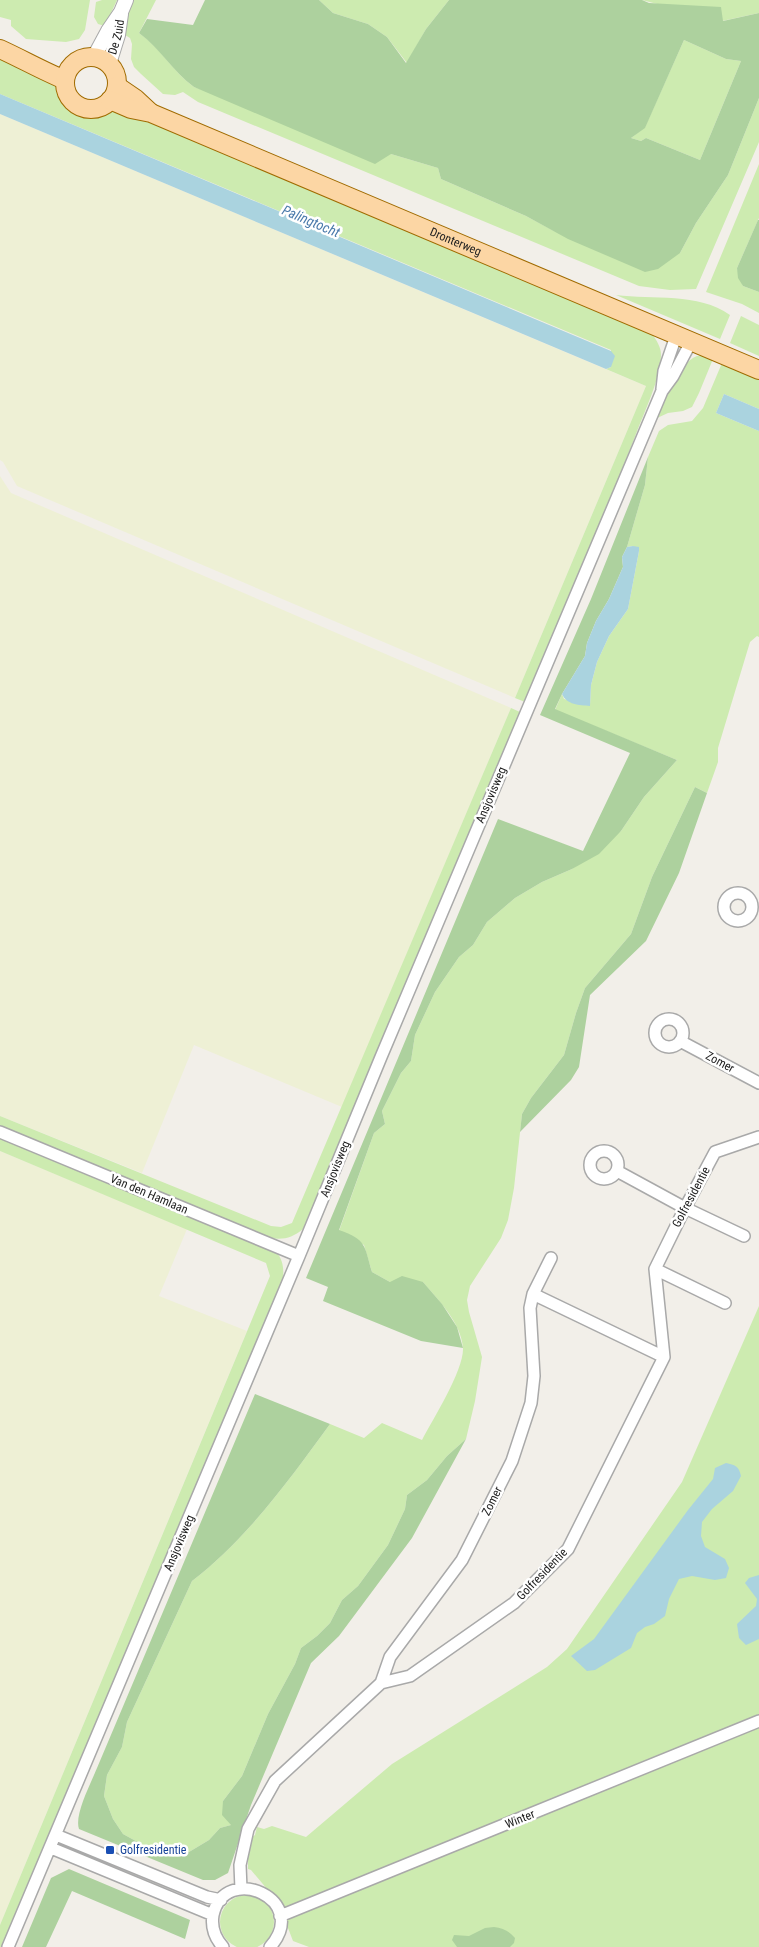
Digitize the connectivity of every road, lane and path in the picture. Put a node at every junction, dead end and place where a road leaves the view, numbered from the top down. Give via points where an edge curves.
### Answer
1 (123, 6) edge
2 (0, 50) edge
3 (102, 60) junction
4 (67, 73) junction
5 (114, 93) junction
6 (684, 339) junction
7 (759, 370) edge
8 (662, 391) junction
9 (680, 1041) dead end
10 (759, 1082) edge
11 (0, 1132) edge
12 (759, 1137) edge
13 (617, 1171) dead end
14 (684, 1208) junction
15 (744, 1236) dead end
16 (299, 1256) junction
17 (551, 1258) dead end
18 (655, 1268) junction
19 (533, 1294) junction
20 (725, 1303) dead end
21 (664, 1357) junction
22 (381, 1683) junction
23 (759, 1721) edge
24 (56, 1835) junction
25 (51, 1848) junction
26 (241, 1889) junction
27 (221, 1900) junction
28 (213, 1915) junction
29 (280, 1916) junction
30 (276, 1945) edge
31 (8, 1947) edge
32 (224, 1947) edge

1 - 3 street, De Zuid via 108,30
2 - 4 main road via 24,60 46,61
3 - 4 main road via 81,58
3 - 5 main road via 115,74
4 - 5 main road via 68,96 80,107 96,108
5 - 6 main road, Dronterweg via 136,99 151,113
6 - 7 main road, Dronterweg
6 - 8 street, Ansjovisweg via 674,376
6 - 8 street, Ansjovisweg via 664,371
8 - 16 street, Ansjovisweg
9 - 10 street, Zomer
11 - 16 street, Van den Hamlaan
12 - 14 street, Golfresidentie via 716,1152
13 - 14 street
14 - 15 street
14 - 18 street, Golfresidentie
16 - 24 street, Ansjovisweg
17 - 19 street, Zomer
18 - 20 street
18 - 21 street
19 - 21 street
19 - 22 street, Zomer via 530,1308 534,1376 531,1403 512,1461 462,1560 390,1657
21 - 22 street, Golfresidentie via 568,1549 514,1603 410,1676
22 - 26 street, Golfresidentie via 275,1781 248,1829 240,1866
23 - 29 street, Winter
24 - 25 street, Ansjovisweg
24 - 27 street
25 - 28 street
25 - 31 street, Ansjovisweg
26 - 27 street
26 - 29 street via 254,1889 266,1895 276,1904
27 - 28 street
28 - 32 street via 215,1934
29 - 30 street

